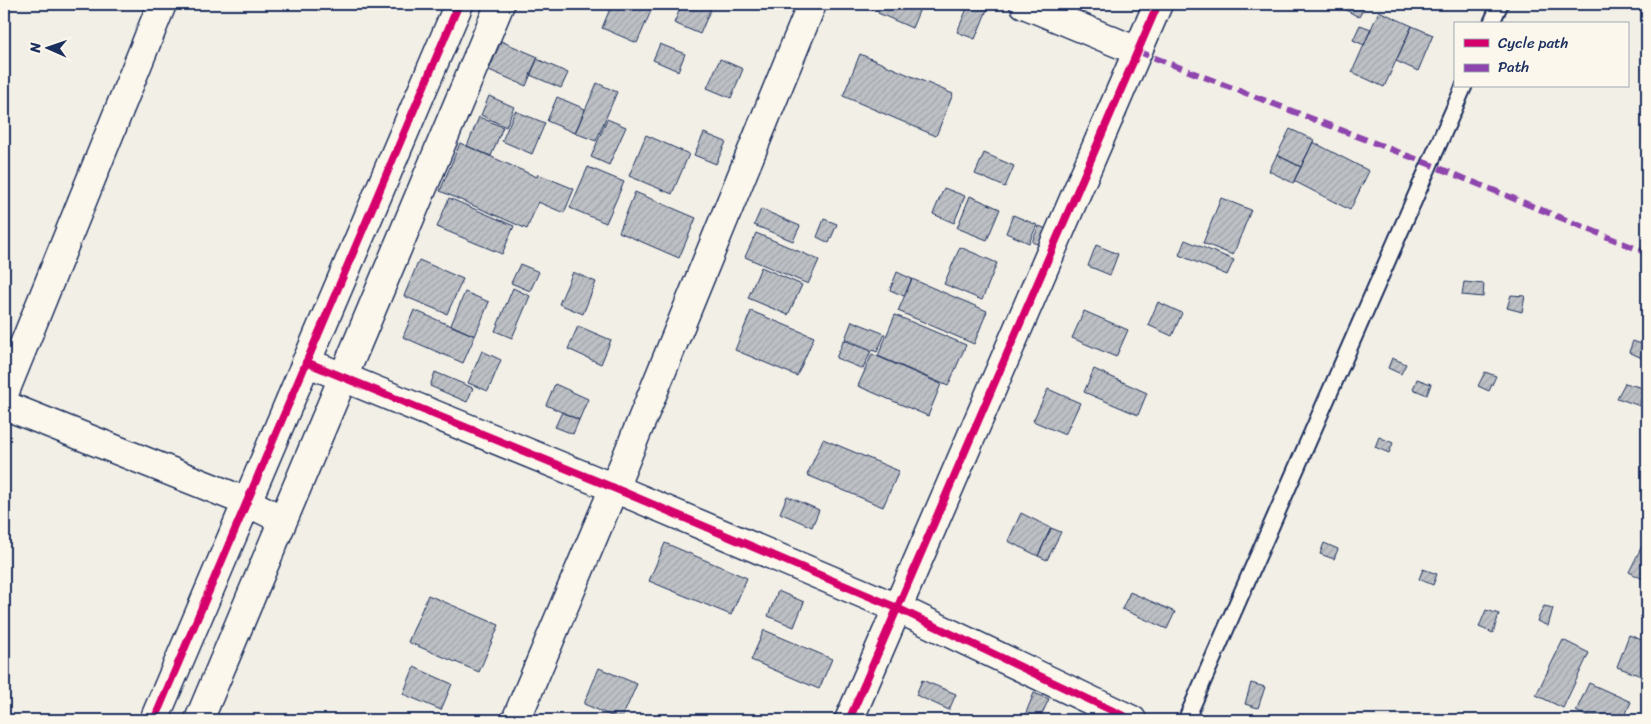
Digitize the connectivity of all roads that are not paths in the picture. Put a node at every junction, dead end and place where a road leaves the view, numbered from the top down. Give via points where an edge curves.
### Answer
1 (162, 4) edge
2 (458, 4) edge
3 (500, 4) edge
4 (812, 4) edge
5 (1024, 4) edge
6 (1158, 4) edge
7 (1500, 4) edge
8 (1492, 22) edge
9 (1137, 52) junction
10 (1463, 88) edge
11 (306, 362) junction
12 (343, 378) junction
13 (4, 394) edge
14 (4, 404) edge
15 (614, 488) junction
16 (247, 502) junction
17 (283, 520) junction
18 (897, 608) junction
19 (154, 720) edge
20 (199, 720) edge
21 (516, 720) edge
22 (849, 720) edge
23 (1132, 720) edge
24 (1186, 720) edge

1 - 13 street
2 - 11 street
3 - 12 street
4 - 15 street
5 - 9 street
6 - 9 street
7 - 8 lane
9 - 18 street
10 - 24 lane
11 - 12 street
11 - 16 street
12 - 15 street
12 - 17 street
14 - 16 street
15 - 18 street
15 - 21 street
16 - 17 street
16 - 19 street
17 - 20 street
18 - 22 street
18 - 23 street

